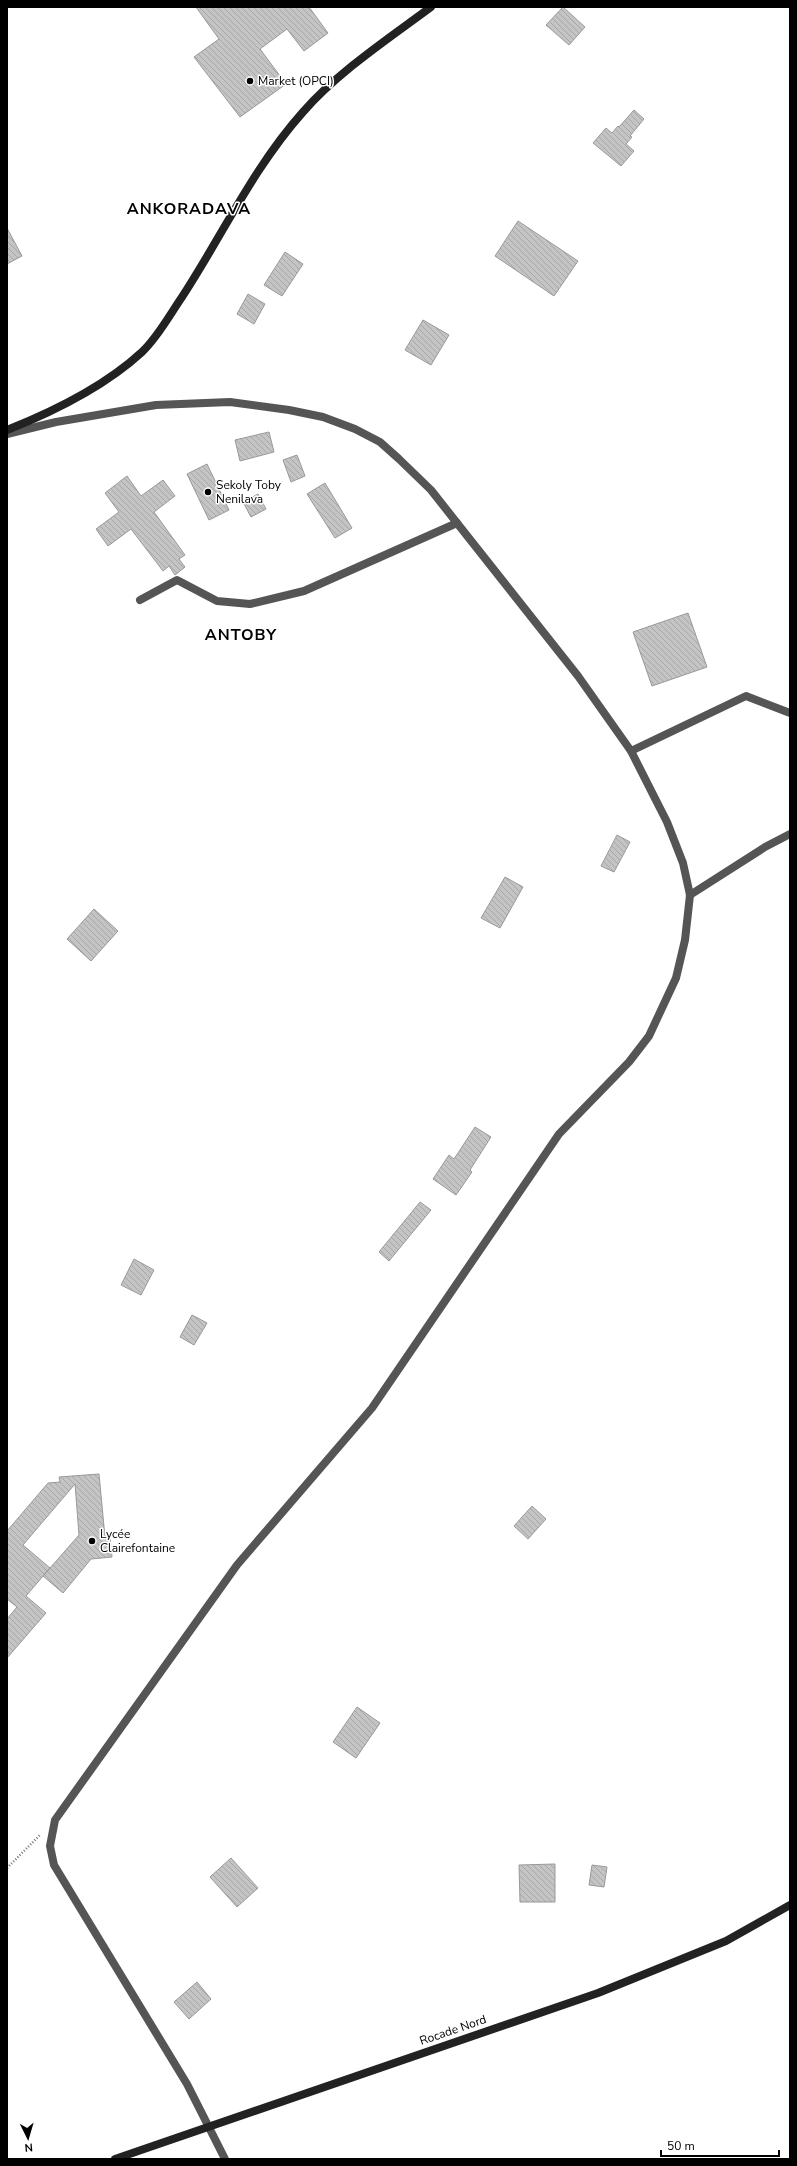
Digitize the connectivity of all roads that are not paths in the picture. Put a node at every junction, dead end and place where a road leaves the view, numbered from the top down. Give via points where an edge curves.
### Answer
1 (431, 7) edge
2 (7, 430) edge
3 (7, 434) edge
4 (457, 523) junction
5 (140, 600) dead end
6 (790, 713) edge
7 (631, 751) junction
8 (790, 834) edge
9 (690, 895) junction
10 (790, 1905) edge
11 (210, 2126) junction
12 (115, 2159) edge
13 (225, 2159) edge

1 - 2 main road via 364,58 303,112 255,175 196,275 159,332 142,351 77,398 32,421
3 - 4 street via 56,422 175,403 230,402 289,410 322,417 356,429 380,442 430,490
4 - 5 street via 304,590 250,604 217,601 177,580
4 - 7 street via 578,676
6 - 7 street via 746,696
7 - 9 street via 667,822 683,863
8 - 9 street
9 - 11 street via 685,940 676,978 649,1036 629,1062 559,1134 372,1408 237,1565 55,1820 50,1846 54,1865
10 - 11 main road, Rocade Nord via 726,1941 598,1993
11 - 12 main road, Rocade Nord
11 - 13 street

